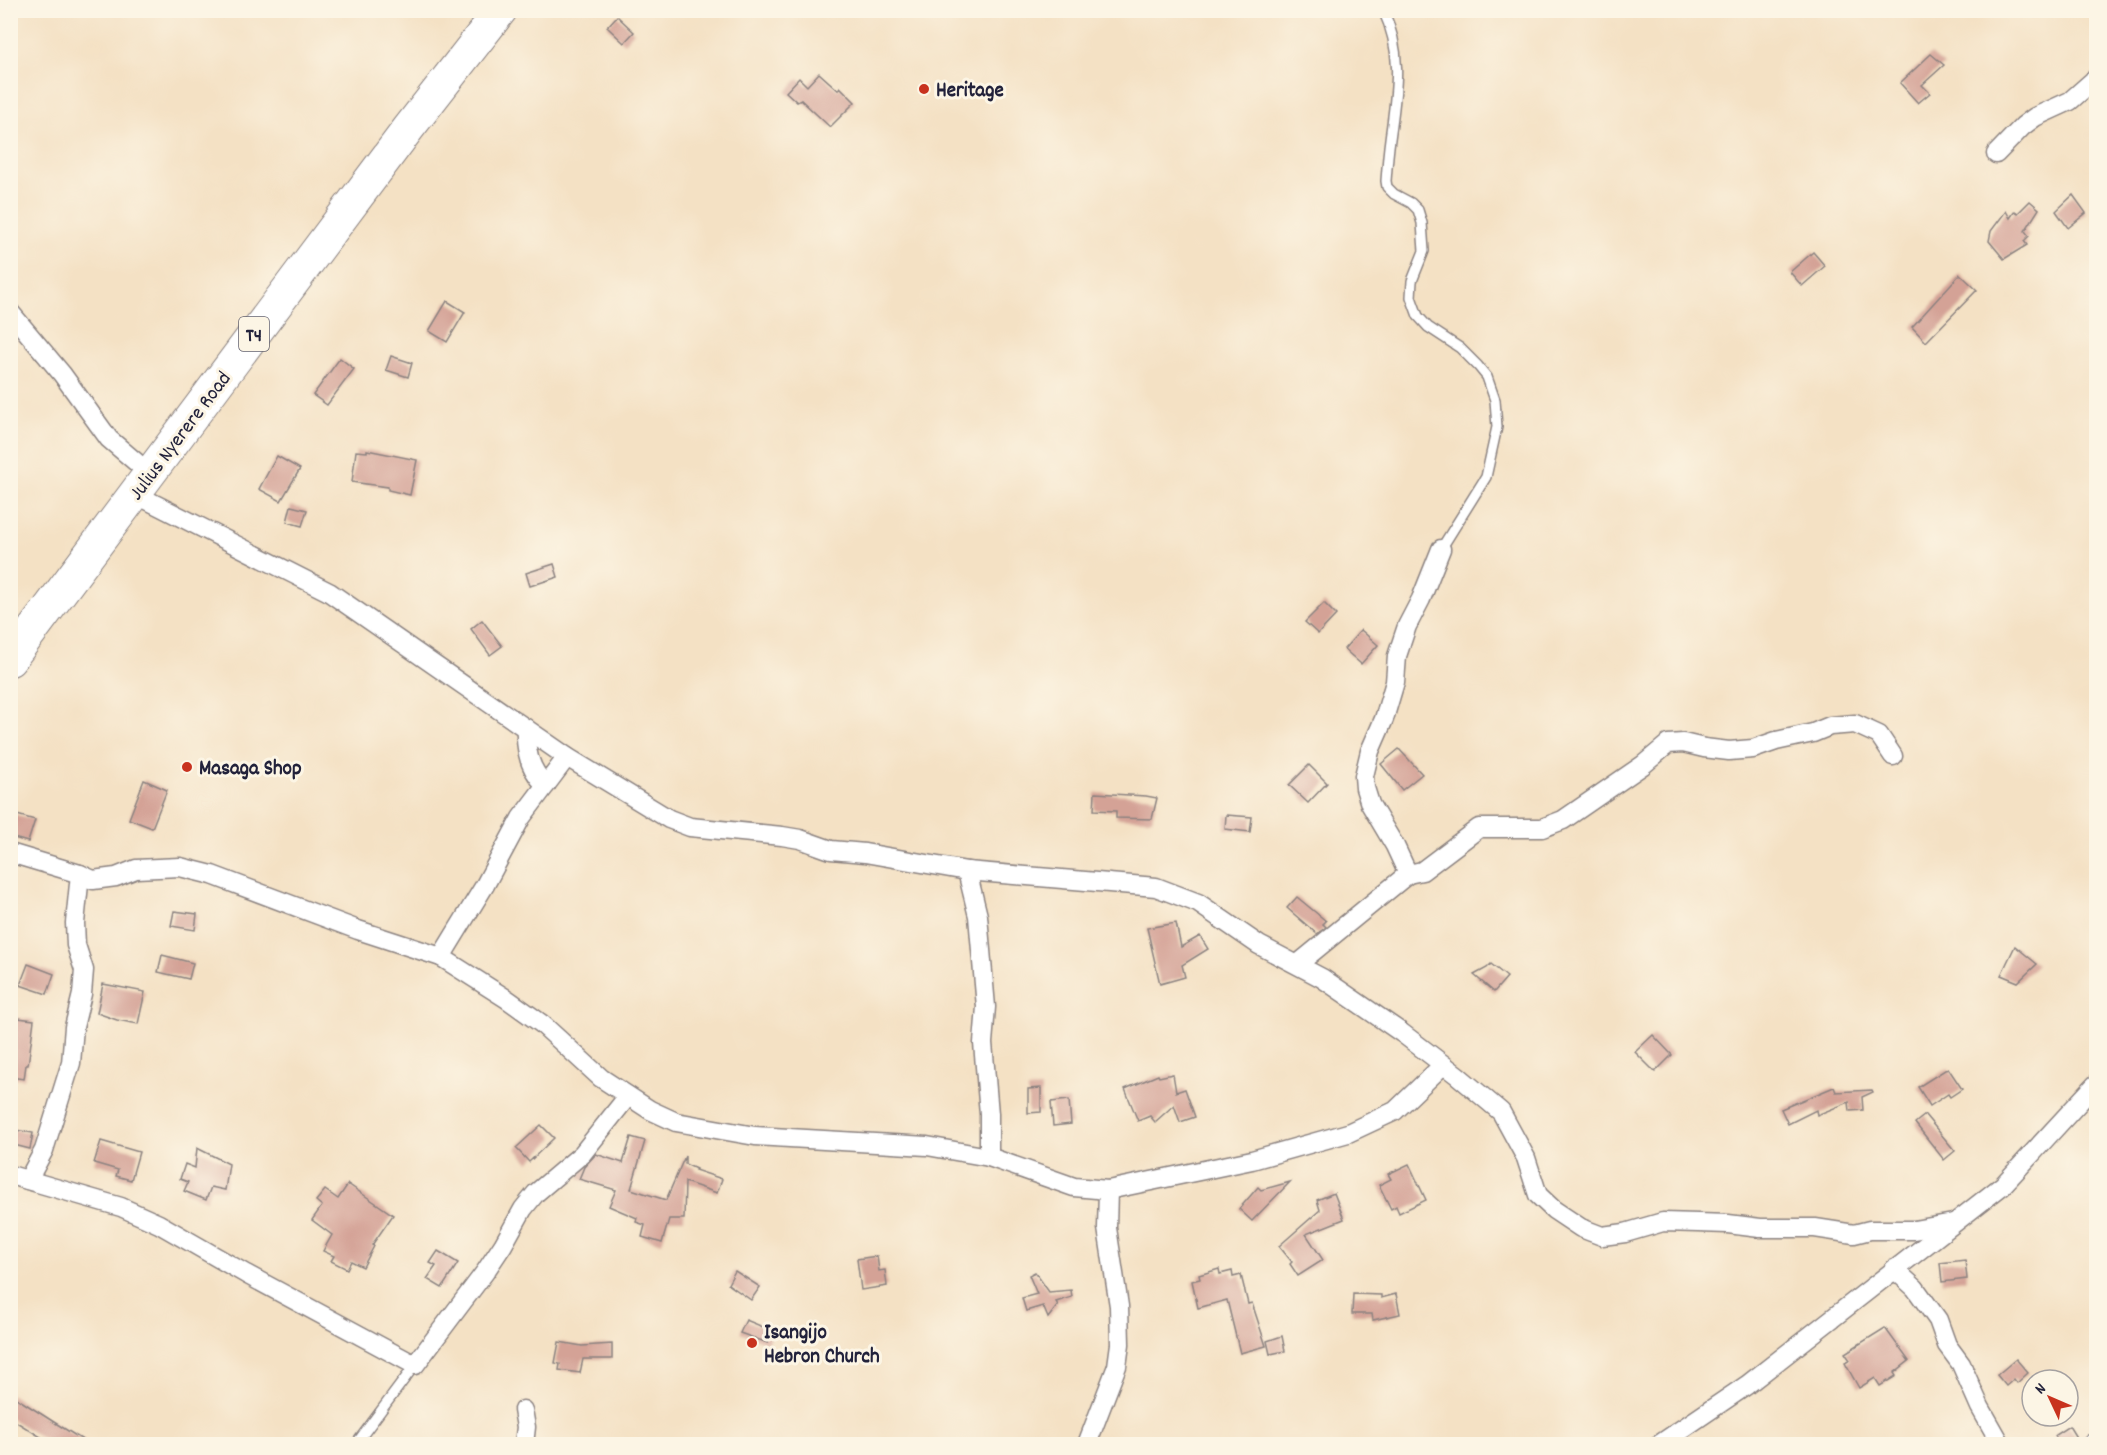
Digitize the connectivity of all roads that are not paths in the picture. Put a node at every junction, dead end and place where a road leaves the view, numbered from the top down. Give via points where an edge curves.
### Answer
1 (501, 10) edge
2 (1383, 10) edge
3 (2097, 78) edge
4 (1996, 154) dead end
5 (10, 312) edge
6 (143, 484) junction
7 (1441, 549) joint
8 (10, 660) edge
9 (526, 728) junction
10 (1893, 756) dead end
11 (567, 757) junction
12 (546, 785) junction
13 (10, 853) edge
14 (968, 871) junction
15 (80, 874) junction
16 (1408, 874) junction
17 (441, 957) junction
18 (1298, 964) junction
19 (1443, 1065) junction
20 (2097, 1084) edge
21 (628, 1096) junction
22 (988, 1157) junction
23 (10, 1175) edge
24 (28, 1180) junction
25 (1108, 1190) junction
26 (1953, 1223) junction
27 (1894, 1269) junction
28 (415, 1365) junction
29 (523, 1410) dead end
30 (2097, 1441) edge
31 (356, 1444) edge
32 (524, 1444) edge
33 (1087, 1444) edge
34 (1660, 1444) edge
35 (2001, 1444) edge
36 (2092, 1444) edge

1 - 6 highway, Julius Nyerere Road / T4
2 - 7 lane via 1397,60 1387,187 1418,210 1422,223 1424,251 1412,281 1411,297 1418,316 1428,327 1460,348 1487,377 1495,400 1497,427 1486,477
3 - 4 street via 2070,101 2023,126
5 - 6 street via 62,374
6 - 8 highway, Julius Nyerere Road / T4
6 - 9 street via 329,592
7 - 16 street via 1407,626 1397,656 1395,682 1364,776 1370,804
9 - 11 street
9 - 12 street via 527,757
10 - 16 street via 1879,735 1855,724 1830,726 1753,749 1729,751 1668,744 1563,820 1542,828 1479,828 1422,871
11 - 12 street
11 - 14 street via 669,819 690,827 782,836 831,850
12 - 17 street via 521,819
13 - 15 street
14 - 18 street via 1155,887 1197,903 1259,945
14 - 22 street via 978,916 986,1007 983,1043
15 - 17 street via 93,880 136,869 180,867
15 - 24 street via 75,934 84,970 71,1063 44,1150
16 - 18 street
17 - 21 street via 534,1018 601,1078
18 - 19 street via 1367,1008
19 - 25 street via 1395,1111 1348,1133 1252,1160
19 - 26 street via 1501,1112 1526,1158 1538,1195 1581,1228 1602,1236 1664,1222 1815,1228 1854,1234
20 - 26 street via 2003,1185
21 - 22 street via 676,1122 755,1136 927,1146
21 - 28 street via 582,1154 523,1209 486,1272
22 - 25 street via 1074,1187
23 - 24 street
24 - 28 street via 121,1207 159,1224
25 - 33 street via 1107,1228 1119,1306 1120,1344 1117,1366
26 - 27 street
27 - 34 street via 1747,1385
27 - 35 street via 1915,1288 1938,1320 1947,1345 1961,1364
28 - 31 lane
29 - 32 street
30 - 36 street

